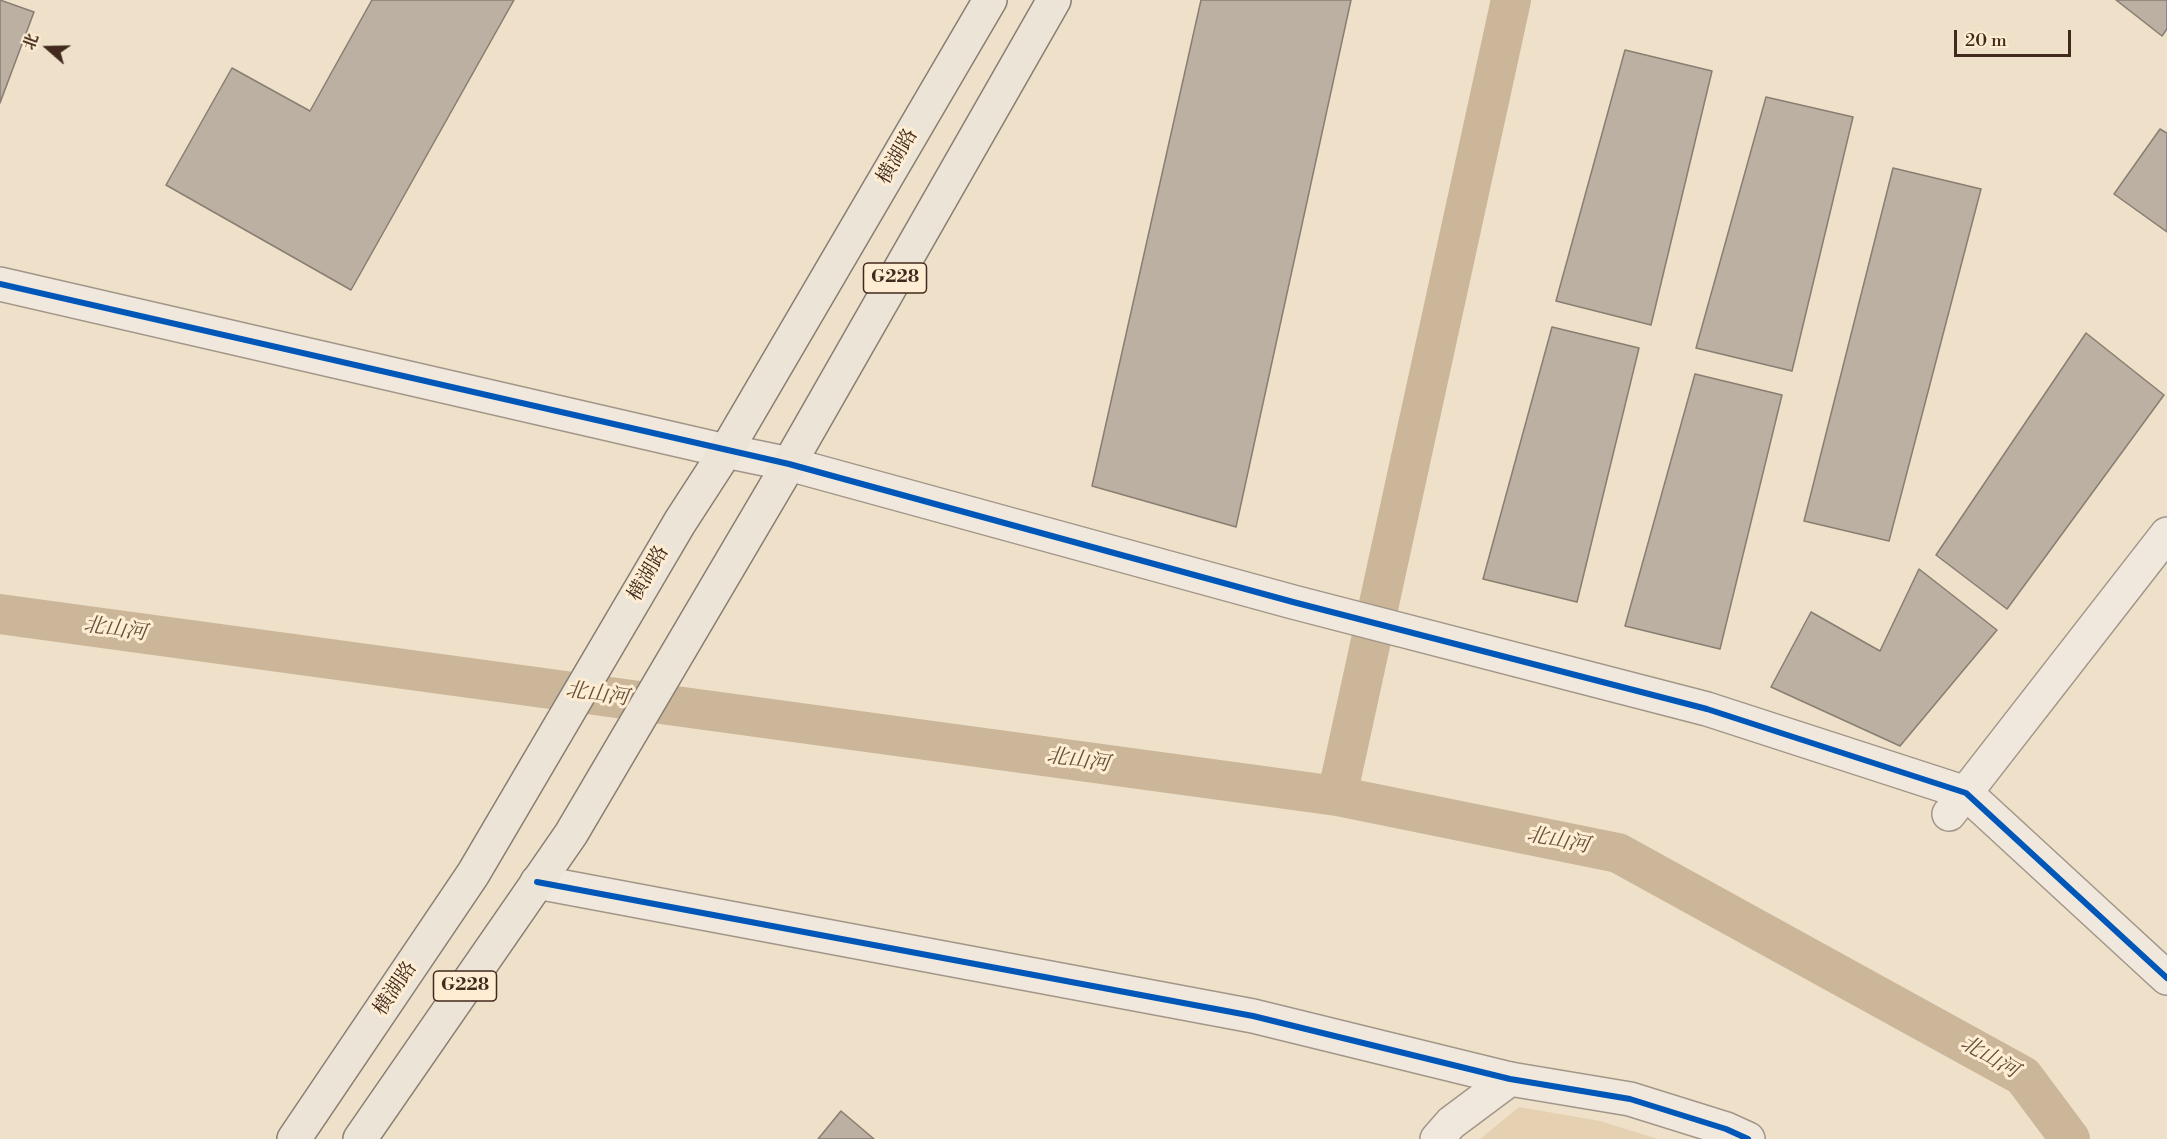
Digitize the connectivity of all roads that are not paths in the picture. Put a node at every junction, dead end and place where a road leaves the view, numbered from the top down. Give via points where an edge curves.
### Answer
1 (990, 0) edge
2 (1054, 0) edge
3 (0, 285) edge
4 (726, 451) junction
5 (789, 464) junction
6 (2167, 534) edge
7 (1957, 803) junction
8 (537, 882) junction
9 (2167, 978) edge
10 (1510, 1079) junction
11 (294, 1139) edge
12 (360, 1139) edge
13 (1437, 1139) edge
14 (1748, 1139) edge

1 - 4 highway, 横湖路 / G228
2 - 5 highway, G228
3 - 4 street
4 - 5 street
4 - 11 highway, 横湖路 / G228 via 680,522 473,874
5 - 7 street via 1293,602 1707,709
5 - 8 highway, G228 via 571,834
6 - 7 street
7 - 9 street
8 - 10 street via 1253,1016
8 - 12 highway, G228
10 - 13 street
10 - 14 street via 1630,1099

